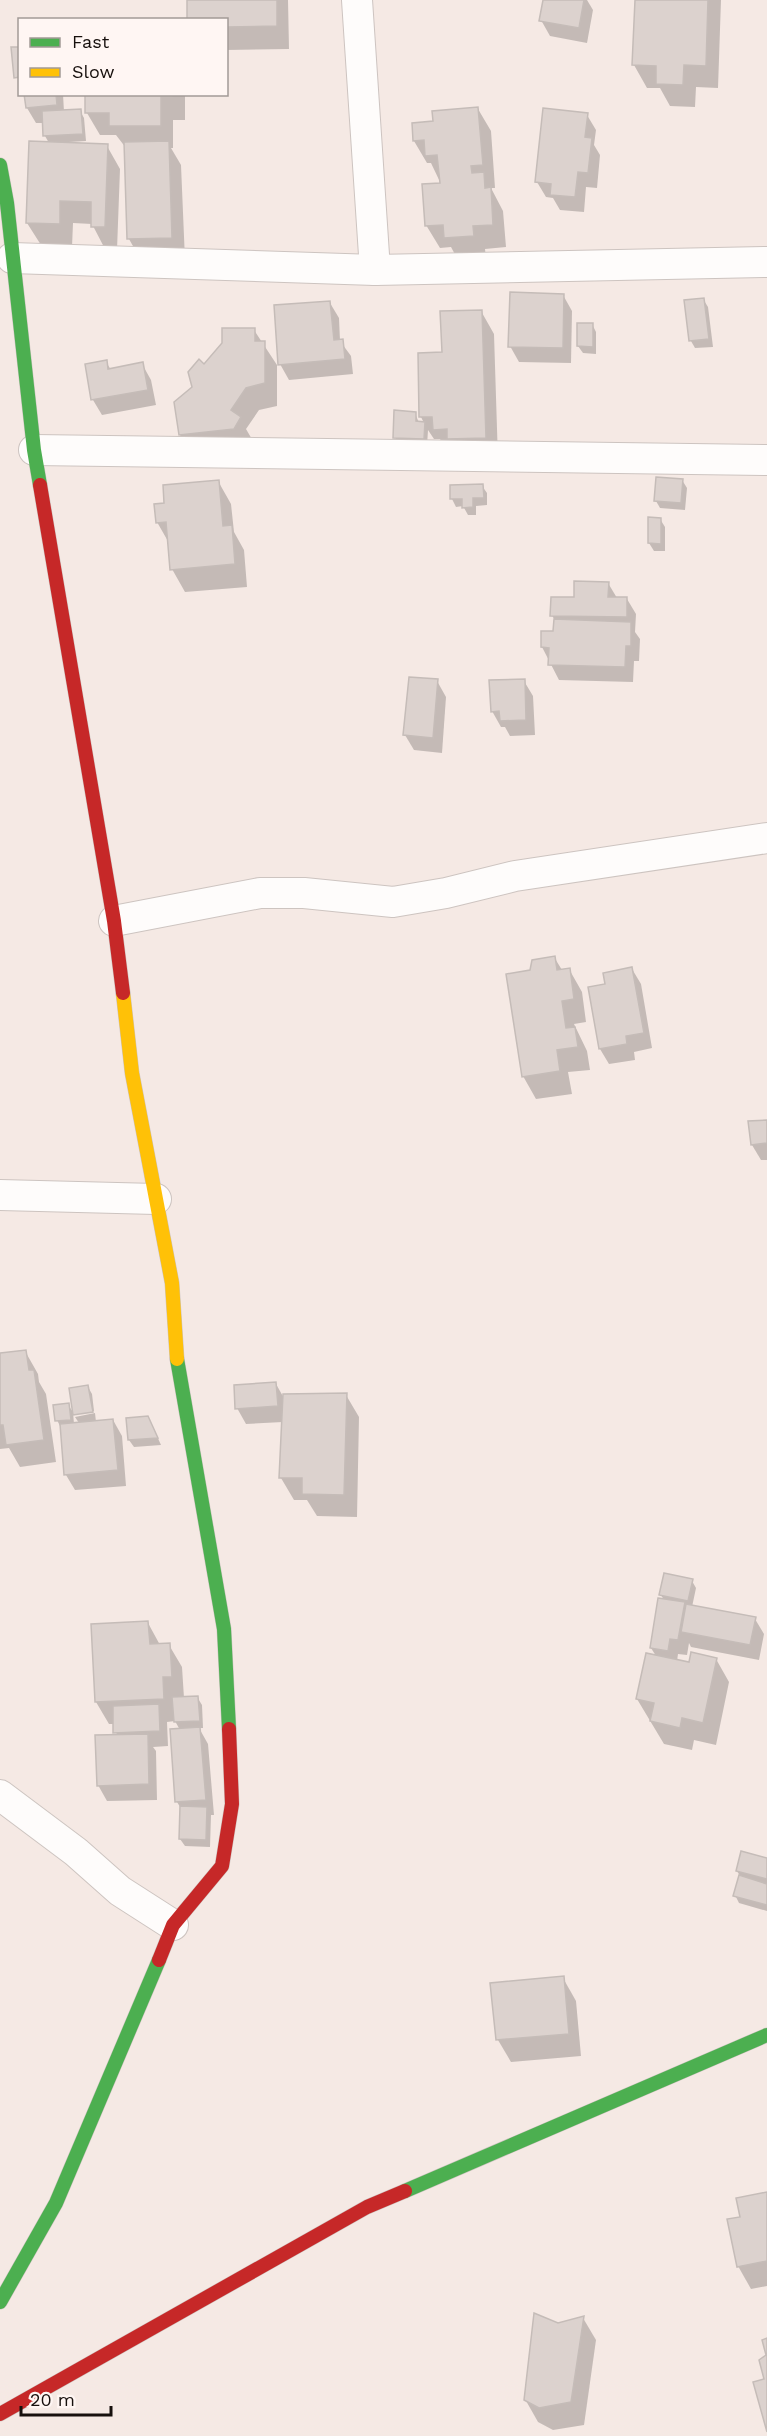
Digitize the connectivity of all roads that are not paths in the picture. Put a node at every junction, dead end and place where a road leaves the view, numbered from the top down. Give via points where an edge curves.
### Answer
1 (357, 0) edge
2 (0, 165) edge
3 (12, 258) junction
4 (767, 262) edge
5 (375, 270) junction
6 (34, 450) junction
7 (767, 460) edge
8 (767, 838) edge
9 (114, 921) junction
10 (0, 1195) edge
11 (156, 1199) junction
12 (0, 1795) edge
13 (173, 1925) junction
14 (767, 2035) edge
15 (0, 2302) edge
16 (0, 2414) edge

1 - 5 street
2 - 3 street
3 - 5 street
3 - 6 street
4 - 5 street
6 - 7 street
6 - 9 street
8 - 9 street via 515,876 393,902 260,893
9 - 11 street via 132,1073
10 - 11 street
11 - 13 street via 172,1284 178,1371 224,1629 232,1804 222,1866
12 - 13 street via 120,1891
13 - 15 street via 56,2203
14 - 16 street via 367,2207

